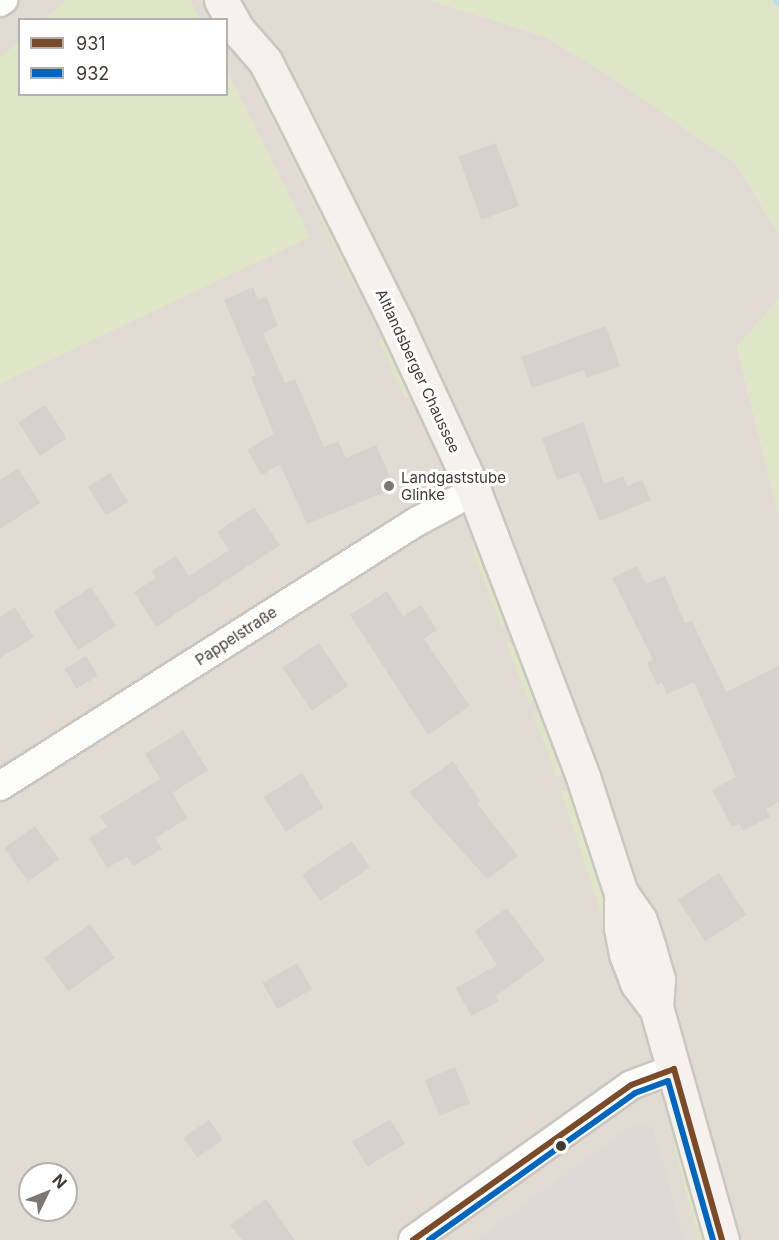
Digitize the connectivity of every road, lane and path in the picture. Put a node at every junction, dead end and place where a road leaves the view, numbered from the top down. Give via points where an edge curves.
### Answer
1 (221, 0) edge
2 (247, 0) edge
3 (265, 61) junction
4 (474, 491) junction
5 (0, 786) edge
6 (674, 1069) junction
7 (413, 1240) edge
8 (722, 1240) edge

1 - 3 main road, Altlandsberger Chaussee via 237,28
2 - 3 main road, Altlandsberger Chaussee via 262,35
3 - 4 main road, Altlandsberger Chaussee via 396,322
4 - 5 street, Pappelstraße via 408,527
4 - 6 main road, Altlandsberger Chaussee via 583,777 621,893 626,954 637,983 656,1006
6 - 7 street via 631,1085
6 - 8 main road, Altlandsberger Chaussee

